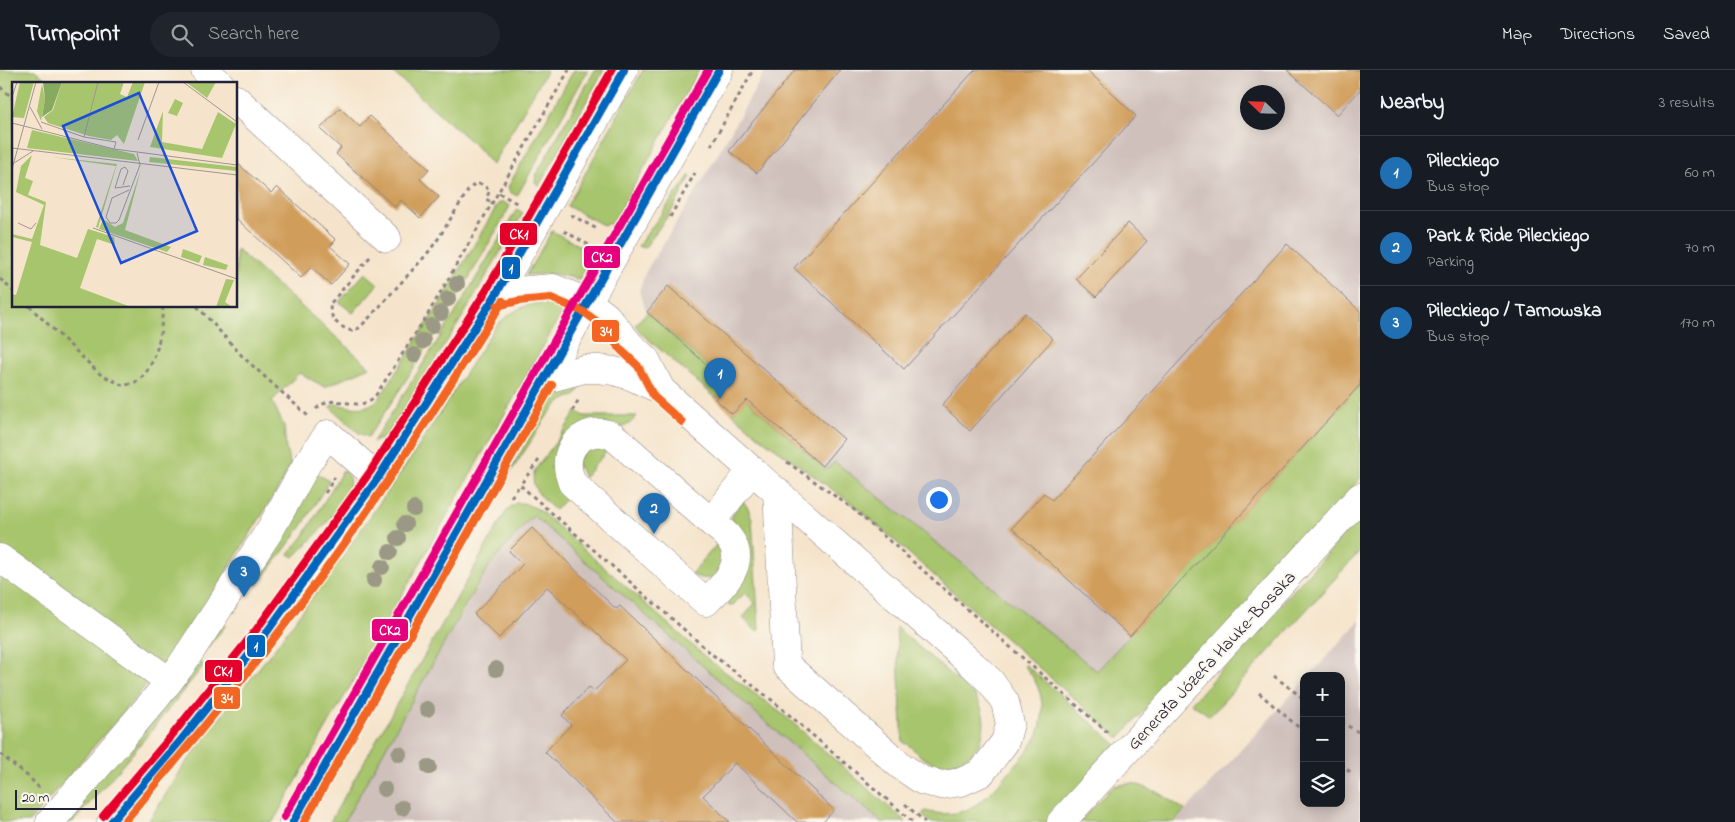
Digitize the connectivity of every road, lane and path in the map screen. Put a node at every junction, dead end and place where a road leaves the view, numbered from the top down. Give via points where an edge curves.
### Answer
1 (205, 70) edge
2 (569, 70) edge
3 (624, 70) edge
4 (719, 70) edge
5 (218, 82) edge
6 (0, 87) edge
7 (12, 97) edge
8 (238, 100) edge
9 (499, 193) junction
10 (522, 206) dead end
11 (570, 214) dead end
12 (561, 228) dead end
13 (600, 231) dead end
14 (387, 238) dead end
15 (592, 246) dead end
16 (0, 279) edge
17 (12, 290) edge
18 (495, 296) junction
19 (588, 303) junction
20 (30, 308) edge
21 (163, 308) edge
22 (199, 308) edge
23 (543, 380) junction
24 (661, 390) junction
25 (308, 416) junction
26 (303, 421) dead end
27 (328, 434) junction
28 (782, 458) dead end
29 (752, 470) junction
30 (378, 478) junction
31 (777, 492) junction
32 (1360, 497) edge
33 (711, 522) junction
34 (0, 558) edge
35 (1274, 676) dead end
36 (169, 681) junction
37 (1258, 693) dead end
38 (1300, 696) edge
39 (1345, 724) edge
40 (1300, 729) edge
41 (1360, 733) edge
42 (1128, 750) junction
43 (0, 754) edge
44 (1345, 768) edge
45 (1350, 772) dead end
46 (55, 816) edge
47 (111, 822) edge
48 (293, 822) edge
49 (1062, 822) edge

1 - 5 main road
2 - 9 path
3 - 18 main road
4 - 19 main road
6 - 7 path
8 - 14 main road
9 - 10 path
9 - 25 path via 376,395 365,403 357,404 333,400 318,406
11 - 13 path
12 - 15 path
16 - 17 path
18 - 19 main road via 553,288
18 - 30 main road
19 - 23 main road
19 - 24 main road via 606,316 646,360
20 - 21 path via 100,374 124,386 138,380 152,362 160,340
22 - 25 path via 243,357
23 - 24 main road via 598,368 631,376
23 - 48 main road
24 - 29 main road
25 - 26 path
25 - 27 path
27 - 30 main road
27 - 36 main road via 308,462 270,530
28 - 42 path via 852,508
29 - 31 main road
29 - 33 main road
30 - 47 main road via 264,636
31 - 31 main road via 992,682 1005,702 1010,724 1005,742 981,773 961,782 942,785 923,781 901,766 786,665
32 - 42 main road, Generała Józefa Hauke-Bosaka
33 - 33 main road via 728,536 734,547 736,564 733,572 706,602 572,483 568,459 574,445 583,436 595,432 613,436
34 - 36 main road
35 - 38 path
36 - 46 main road
37 - 40 path
39 - 41 path
42 - 49 main road, Generała Józefa Hauke-Bosaka
43 - 46 path via 30,778
44 - 45 path

